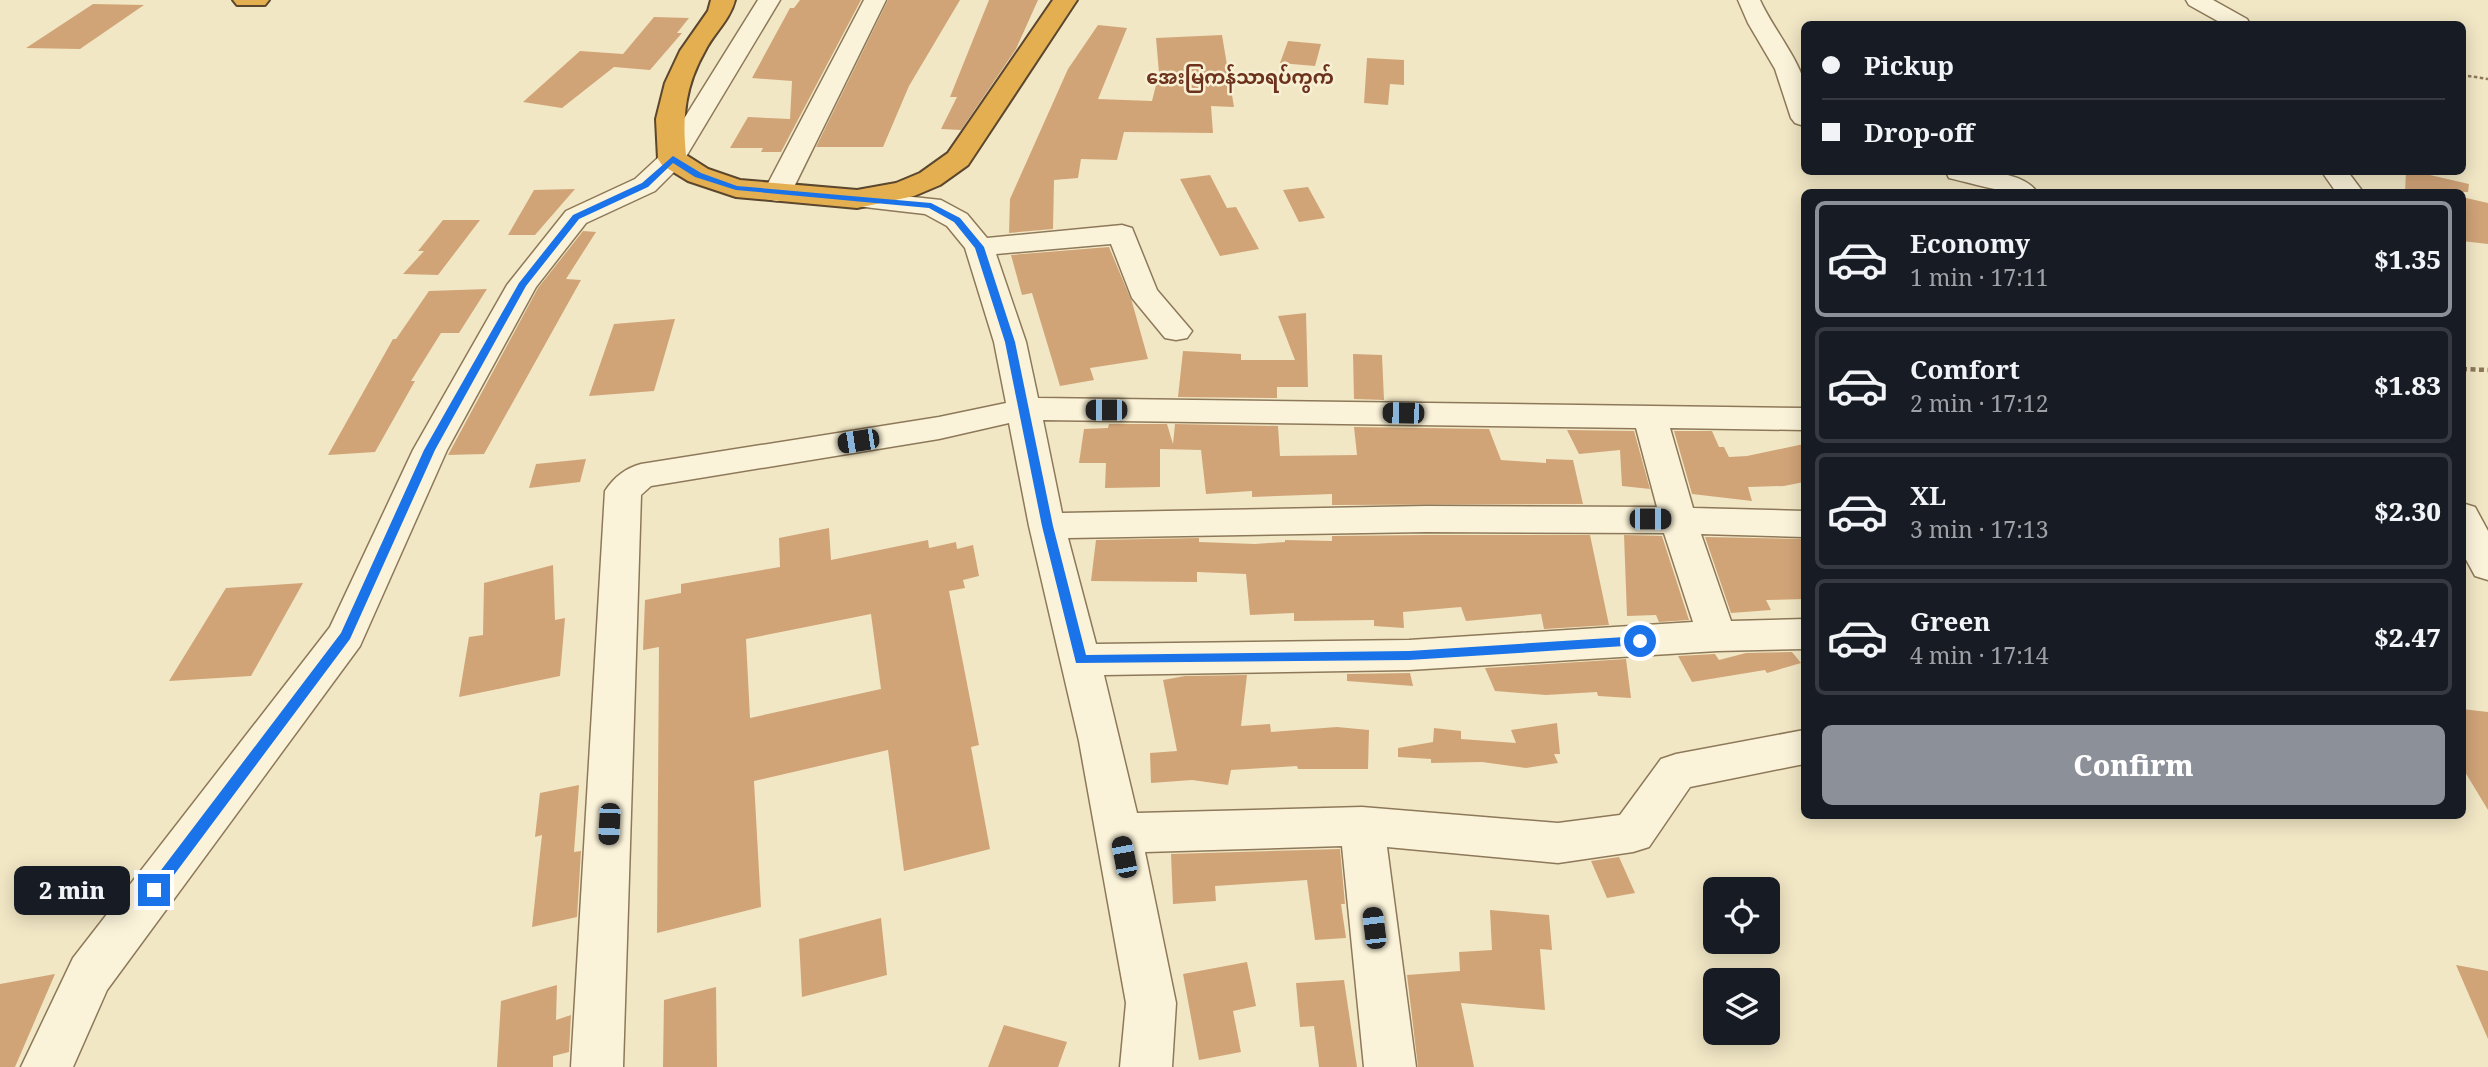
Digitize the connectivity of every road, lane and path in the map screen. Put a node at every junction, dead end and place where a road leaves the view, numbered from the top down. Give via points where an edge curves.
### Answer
1 (245, 0) edge
2 (257, 0) edge
3 (723, 0) edge
4 (769, 0) edge
5 (875, 0) edge
6 (1065, 0) edge
7 (1749, 0) edge
8 (2197, 0) edge
9 (2234, 21) edge
10 (2466, 76) edge
11 (2488, 79) edge
12 (1801, 109) edge
13 (673, 159) junction
14 (1976, 175) edge
15 (2016, 189) edge
16 (777, 193) junction
17 (857, 200) junction
18 (979, 247) junction
19 (1176, 331) dead end
20 (2466, 369) edge
21 (2488, 370) edge
22 (1025, 409) junction
23 (1650, 418) junction
24 (1801, 419) edge
25 (1678, 519) junction
26 (1801, 524) edge
27 (2466, 524) edge
28 (1047, 526) junction
29 (2488, 566) edge
30 (1801, 634) edge
31 (1717, 636) junction
32 (1081, 660) junction
33 (1801, 748) edge
34 (1363, 826) junction
35 (1119, 833) junction
36 (47, 1067) edge
37 (597, 1067) edge
38 (1146, 1067) edge
39 (1390, 1067) edge

1 - 2 highway
3 - 13 highway via 678,83 669,120
4 - 13 street
5 - 16 street
6 - 17 highway via 958,159 904,190
7 - 12 street via 1787,69
8 - 9 street
10 - 11 path
13 - 16 highway via 698,175 736,188
13 - 36 street via 645,185 576,217 522,285 430,450 346,635 90,974
14 - 15 street
16 - 17 highway
17 - 18 street via 931,205 957,220
18 - 19 street via 1122,234 1143,292
18 - 22 street via 1010,342
20 - 21 path
22 - 23 street
22 - 28 street
22 - 37 street via 939,428 641,476 623,491
23 - 24 street
23 - 25 street
25 - 26 street
25 - 28 street via 1360,519
25 - 31 street
27 - 29 street
28 - 32 street
30 - 31 street
31 - 32 street via 1409,655
32 - 35 street
33 - 34 street via 1676,772 1633,832 1558,843
34 - 35 street
34 - 39 street
35 - 38 street via 1151,1003

